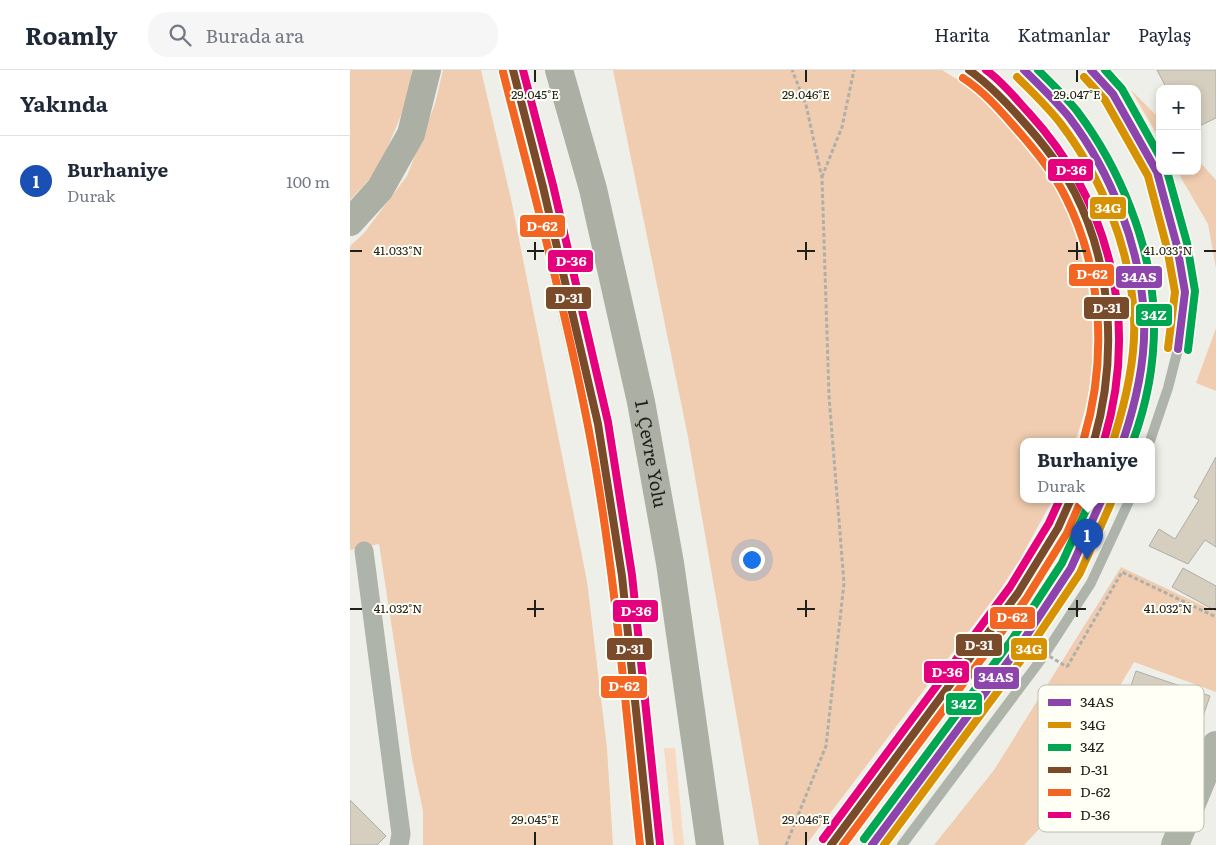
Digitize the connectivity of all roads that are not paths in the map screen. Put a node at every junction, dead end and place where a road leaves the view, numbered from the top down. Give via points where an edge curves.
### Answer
1 (427, 70) edge
2 (513, 70) edge
3 (559, 70) edge
4 (969, 70) edge
5 (1024, 70) edge
6 (1091, 70) edge
7 (350, 222) edge
8 (1095, 438) edge
9 (1124, 438) edge
10 (1151, 438) edge
11 (1069, 503) edge
12 (1100, 503) edge
13 (1128, 503) edge
14 (364, 551) dead end
15 (1216, 746) edge
16 (1204, 775) edge
17 (1180, 832) edge
18 (399, 845) edge
19 (650, 845) edge
20 (710, 845) edge
21 (831, 845) edge
22 (872, 845) edge
23 (902, 845) edge
24 (1175, 845) edge

1 - 7 highway via 411,134 380,190
2 - 19 highway via 598,424 622,576
3 - 20 highway, 1. Çevre Yolu via 593,189 641,402 671,573
4 - 8 lane via 1041,140 1075,193 1085,216 1100,268 1108,335 1105,398
5 - 9 lane via 1073,122 1108,184 1127,233 1144,318 1135,394
6 - 10 lane via 1113,94 1157,172 1177,246 1185,292 1181,337
11 - 21 lane via 1058,528 1018,593
12 - 22 lane via 1071,568 1019,647
13 - 23 lane via 1091,583 1043,657
14 - 18 street via 401,834
15 - 16 street
17 - 24 street

